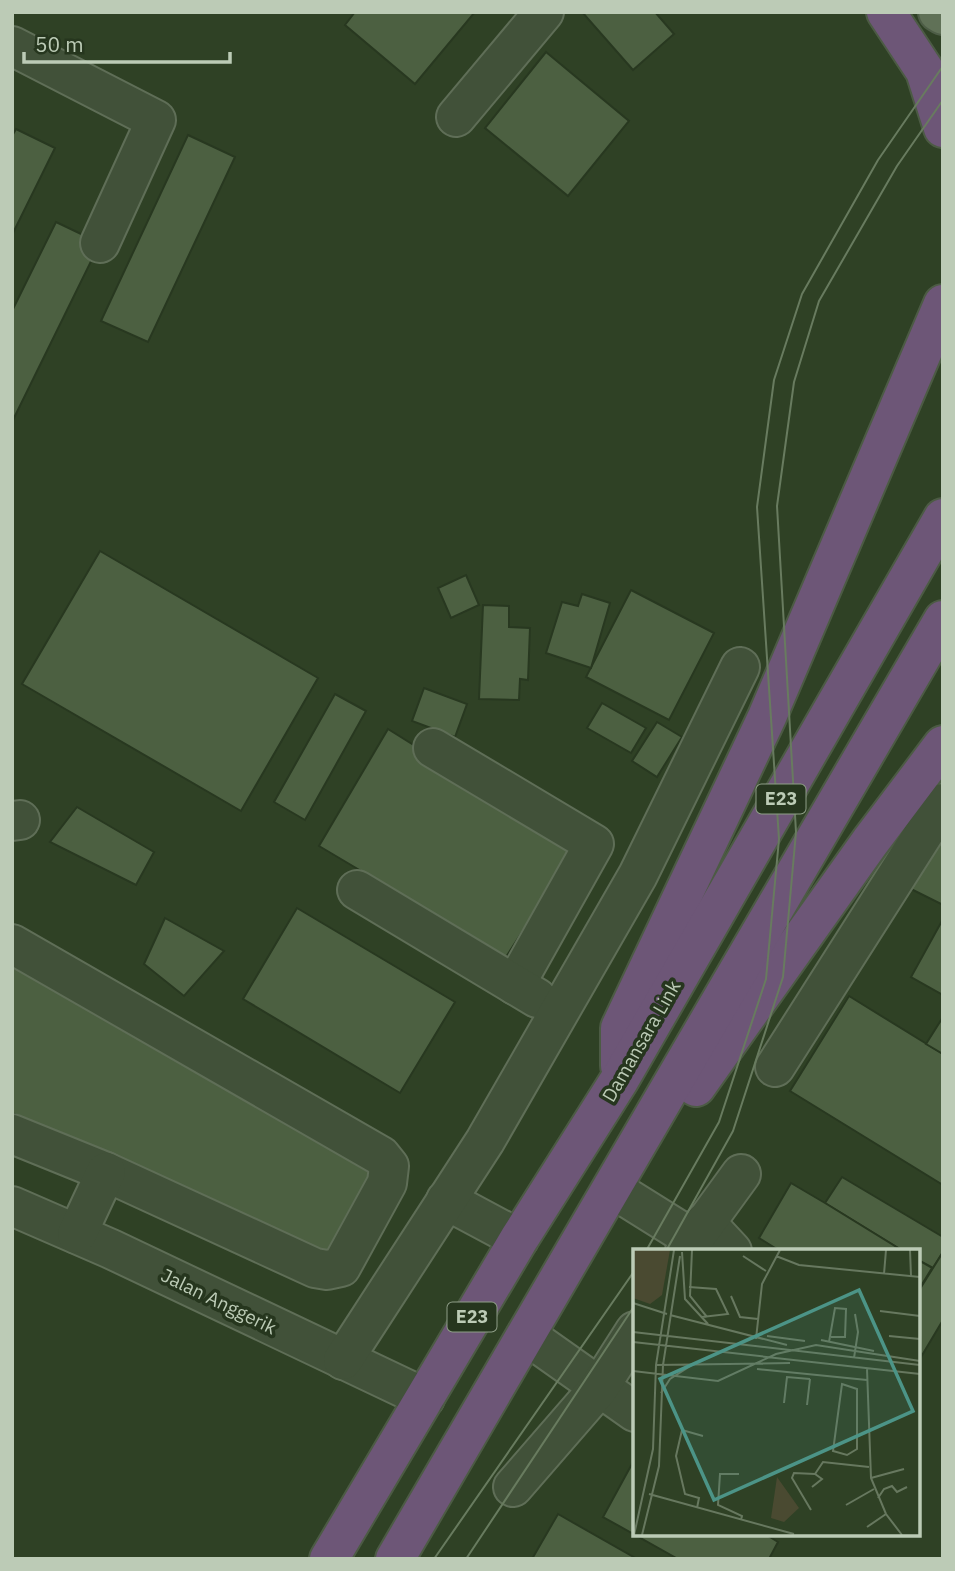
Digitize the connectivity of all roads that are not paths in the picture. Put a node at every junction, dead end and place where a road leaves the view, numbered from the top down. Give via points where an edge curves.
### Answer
1 (544, 12) edge
2 (886, 12) edge
3 (937, 12) edge
4 (943, 15) edge
5 (12, 46) edge
6 (456, 117) dead end
7 (943, 128) edge
8 (100, 243) dead end
9 (943, 304) edge
10 (943, 518) edge
11 (943, 620) edge
12 (740, 667) dead end
13 (433, 748) dead end
14 (941, 752) edge
15 (943, 803) edge
16 (357, 890) dead end
17 (12, 944) edge
18 (515, 985) junction
19 (769, 988) junction
20 (559, 1012) junction
21 (808, 1016) junction
22 (775, 1067) dead end
23 (620, 1079) junction
24 (12, 1134) edge
25 (106, 1172) junction
26 (741, 1174) dead end
27 (618, 1180) junction
28 (446, 1200) junction
29 (12, 1206) edge
30 (77, 1234) junction
31 (519, 1238) junction
32 (712, 1244) edge
33 (633, 1334) edge
34 (526, 1335) junction
35 (344, 1360) junction
36 (598, 1389) junction
37 (425, 1398) junction
38 (633, 1411) edge
39 (513, 1487) dead end
40 (329, 1559) edge
41 (395, 1559) edge

1 - 6 street
2 - 7 highway via 925,71
3 - 4 main road
5 - 8 street via 156,120
9 - 23 highway via 767,717 620,1028
10 - 23 highway, Damansara Link / E23
11 - 27 highway, E23
12 - 20 street via 638,875
13 - 18 street via 594,844
14 - 19 highway via 795,945
15 - 21 street
16 - 18 street
17 - 25 street via 381,1156 389,1166 387,1183 341,1267 327,1270
18 - 20 street
19 - 21 street
19 - 27 highway via 689,1096
20 - 28 street via 521,1052
21 - 22 street
23 - 31 highway, Damansara Link / E23
24 - 25 street
25 - 30 street
26 - 32 street
27 - 32 street
27 - 34 highway, E23
28 - 31 street
28 - 35 street
29 - 30 street, Jalan Anggerik
30 - 35 street, Jalan Anggerik
31 - 37 highway, Damansara Link / E23
33 - 36 street
34 - 36 street
34 - 41 highway, E23
35 - 37 street, Jalan Anggerik
36 - 38 street
36 - 39 street
37 - 40 highway, Damansara Link / E23

